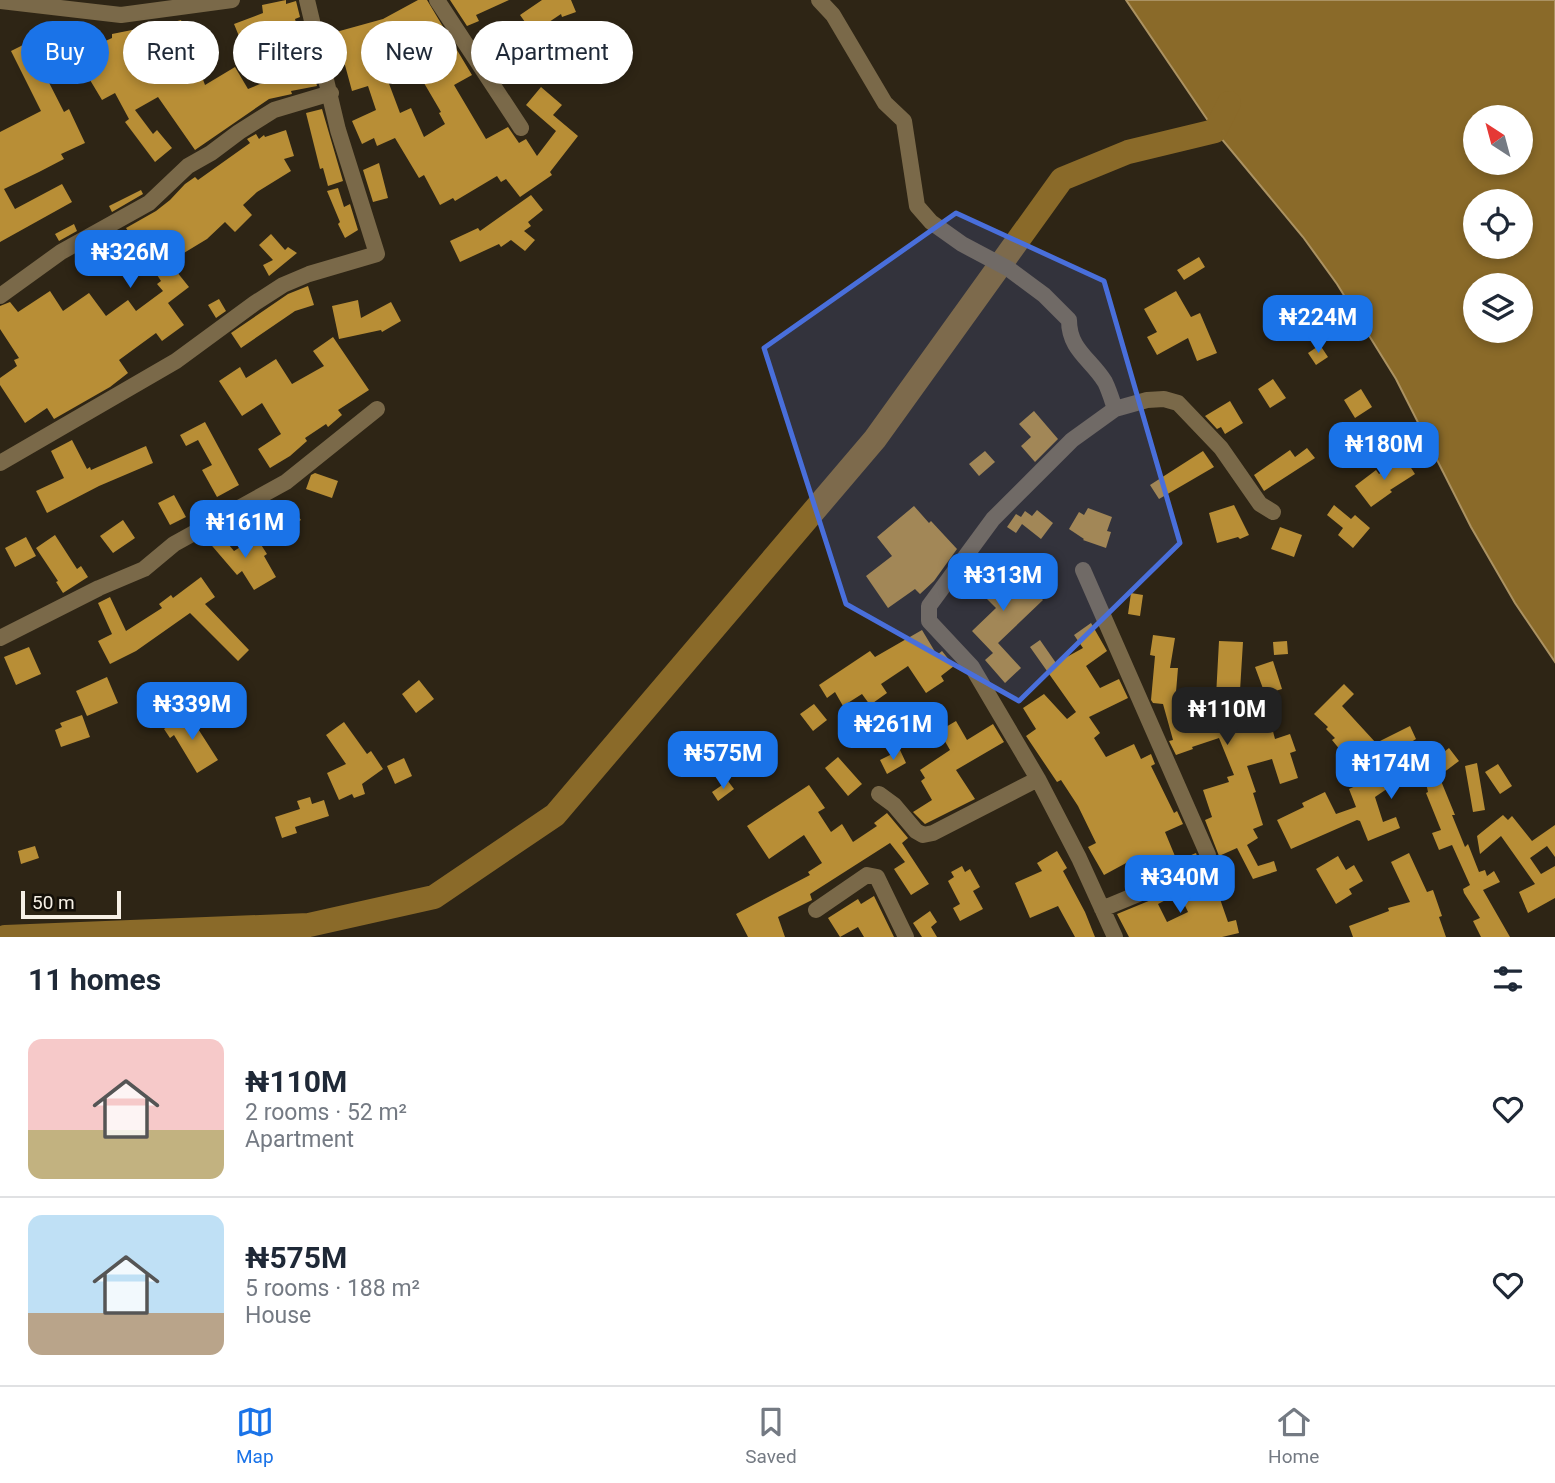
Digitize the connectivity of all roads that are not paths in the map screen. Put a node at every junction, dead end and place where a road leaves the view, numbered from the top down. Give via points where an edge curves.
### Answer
1 (232, 0) edge
2 (307, 0) edge
3 (436, 0) edge
4 (819, 0) edge
5 (0, 1) edge
6 (331, 93) junction
7 (522, 128) dead end
8 (0, 296) edge
9 (377, 409) dead end
10 (1115, 409) junction
11 (0, 463) edge
12 (1273, 512) dead end
13 (1083, 570) dead end
14 (0, 638) edge
15 (1038, 779) junction
16 (879, 794) dead end
17 (1102, 909) junction
18 (816, 910) dead end
19 (906, 937) edge
20 (1115, 937) edge

1 - 5 street via 121,15
2 - 6 street
3 - 7 street
4 - 10 street via 833,15 886,103 904,121 917,206 962,244 1009,269 1044,295 1069,320 1069,335 1105,382
6 - 8 street via 274,110 188,166 149,203 61,252
6 - 11 street via 377,254 283,285 176,361
9 - 14 street via 286,482 174,544 144,569
10 - 12 street via 1146,400 1178,403 1221,448 1260,504
10 - 15 street via 1072,439 993,519 929,606 929,621 972,667
13 - 17 street via 1208,855 1203,867
15 - 16 street via 923,835
15 - 17 street
17 - 20 street
18 - 19 street via 867,875 877,877

